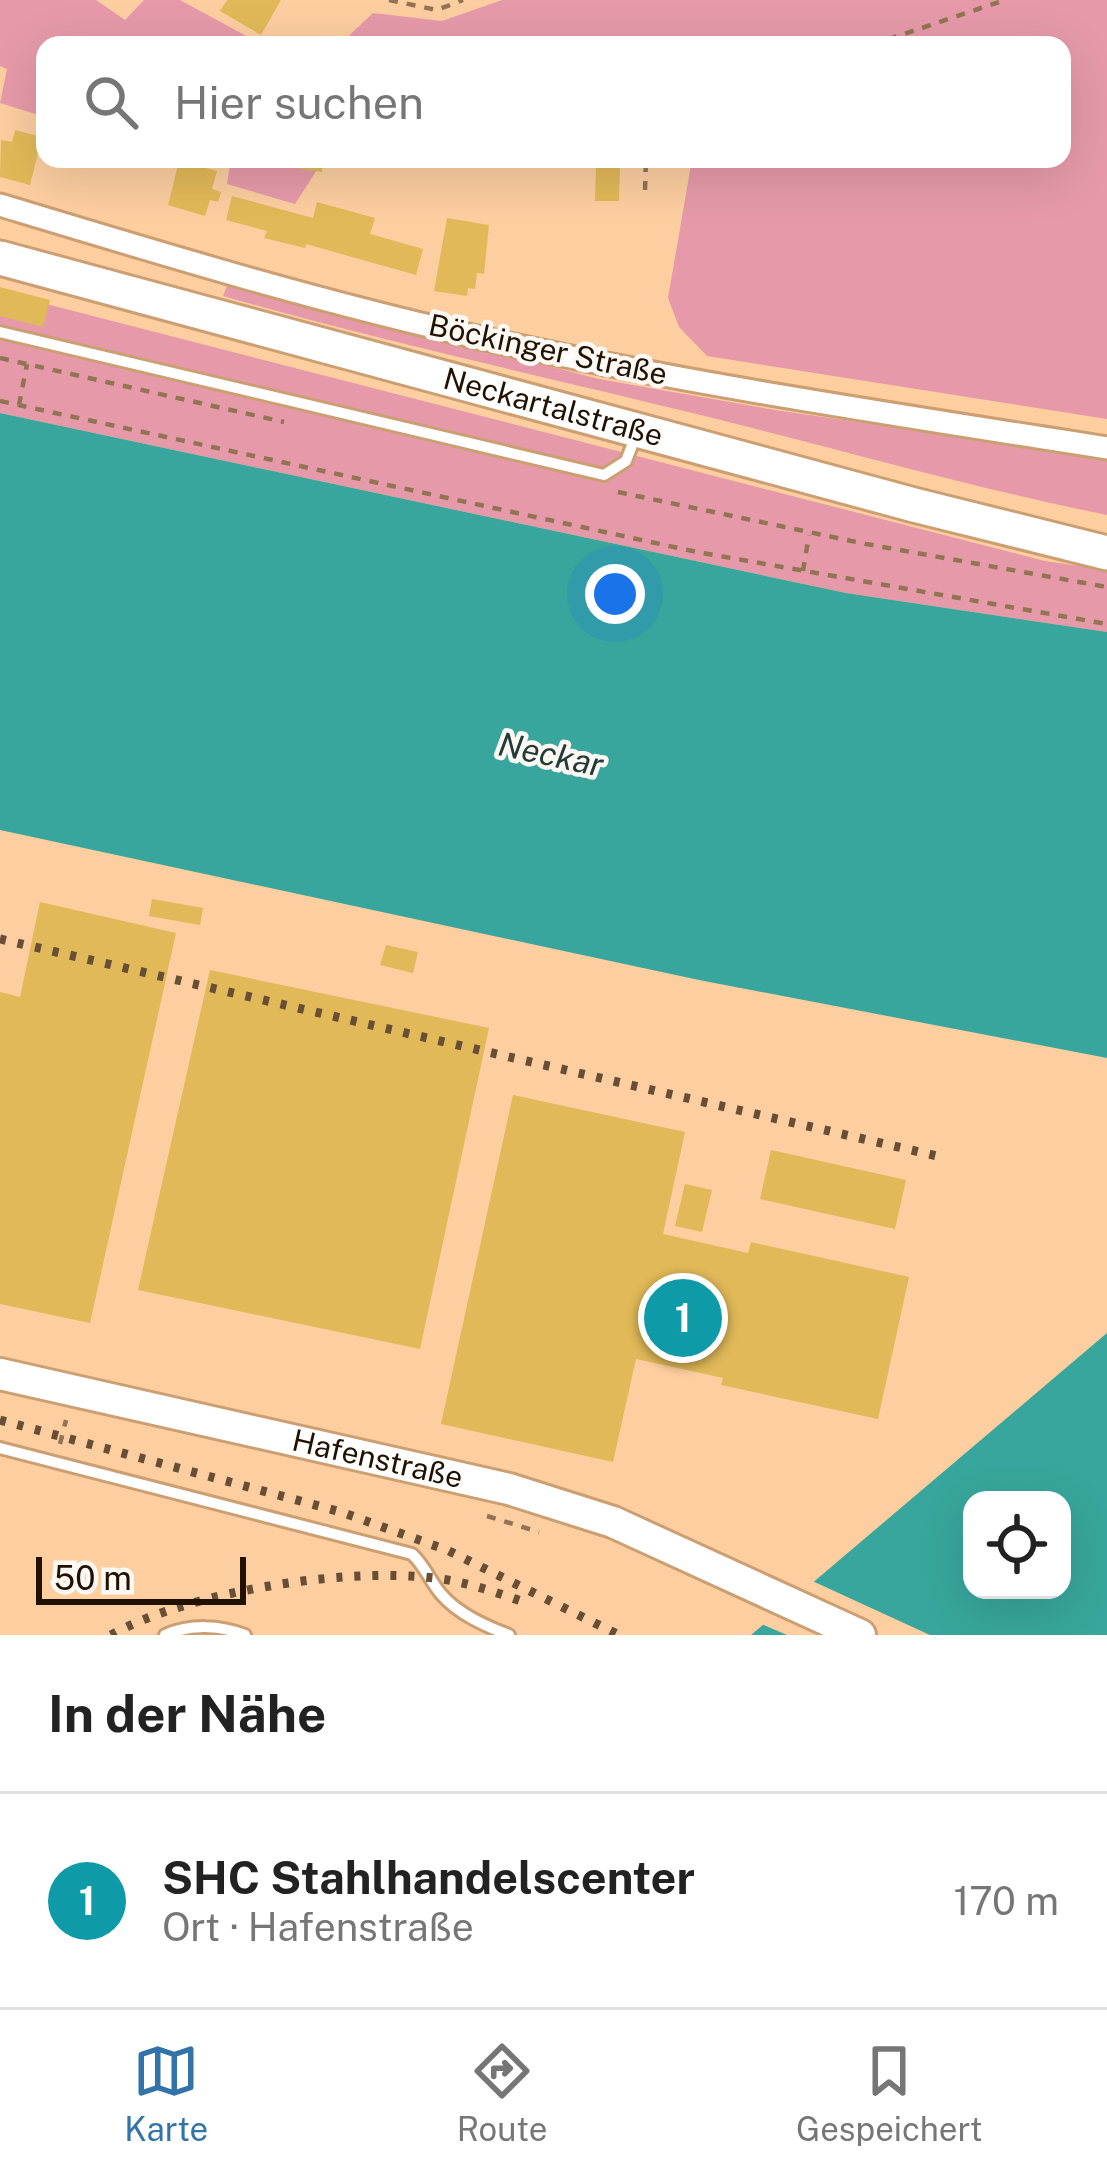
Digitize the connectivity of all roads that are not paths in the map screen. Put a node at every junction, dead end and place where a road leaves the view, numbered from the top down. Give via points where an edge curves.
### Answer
1 (0, 205) edge
2 (0, 258) edge
3 (0, 332) edge
4 (637, 431) junction
5 (1107, 448) edge
6 (1107, 553) edge
7 (0, 1374) edge
8 (0, 1448) edge
9 (165, 1635) edge
10 (244, 1635) edge
11 (508, 1635) edge
12 (860, 1635) edge

1 - 5 street, Böckinger Straße via 482,338
2 - 4 main road, Neckartalstraße
3 - 4 lane via 604,475 626,461
4 - 6 main road, Neckartalstraße
7 - 12 main road, Hafenstraße via 509,1489 613,1522
8 - 11 lane via 412,1554 440,1593
9 - 10 lane via 224,1627

